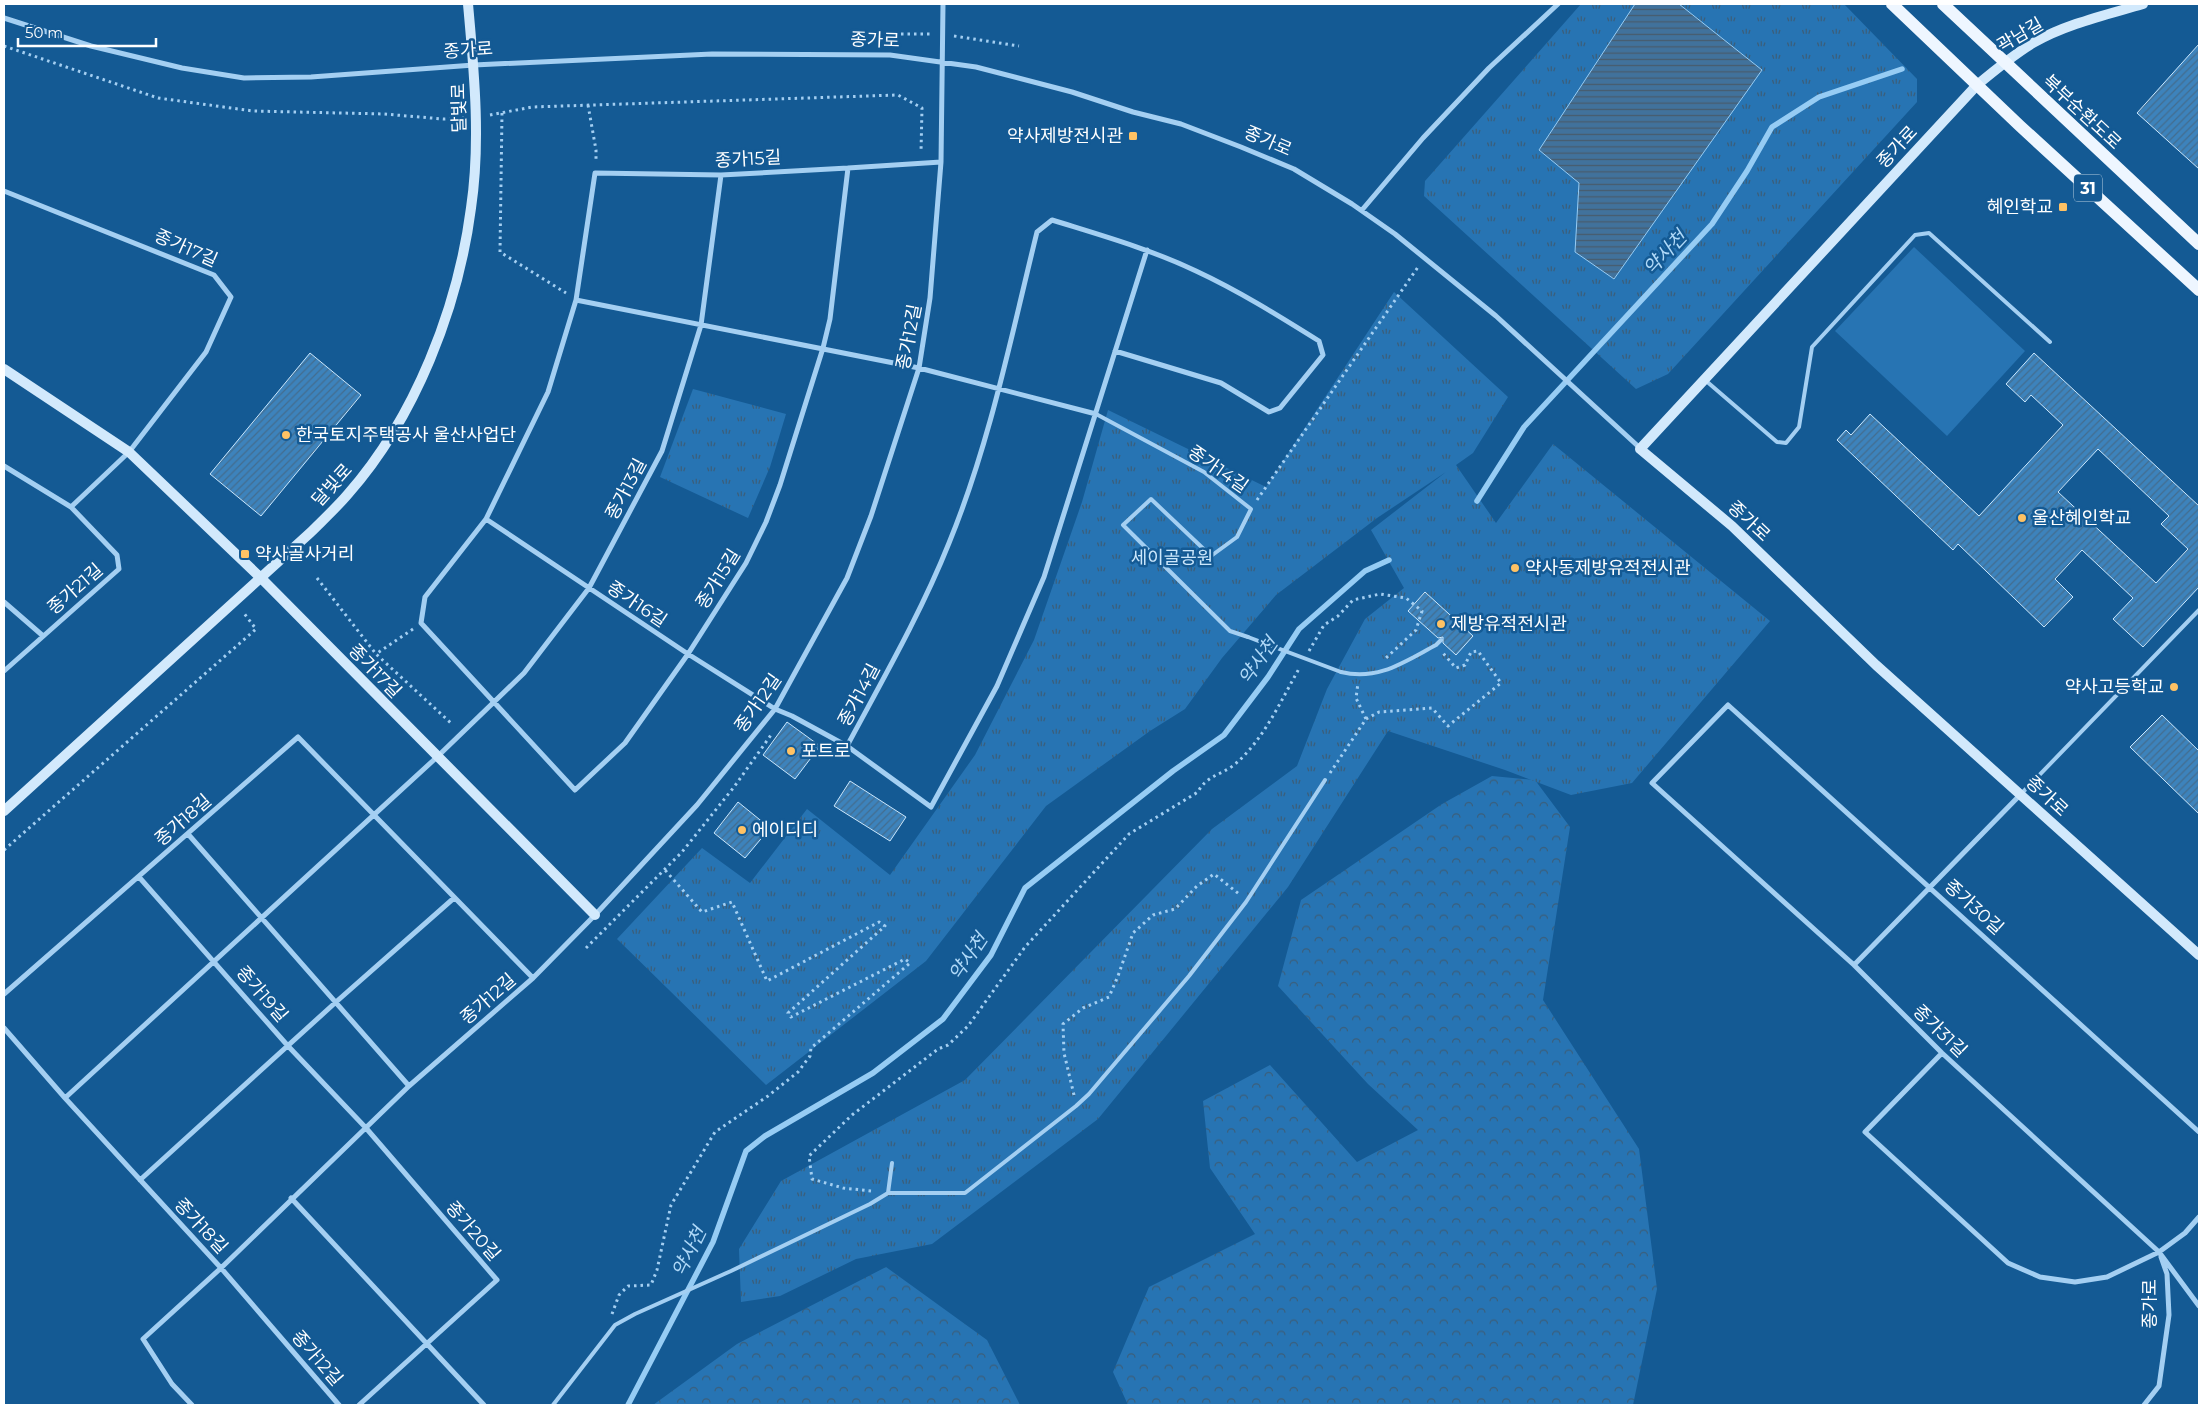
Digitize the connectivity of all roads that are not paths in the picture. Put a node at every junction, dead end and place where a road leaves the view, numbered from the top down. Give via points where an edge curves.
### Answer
1 (468, 4) edge
2 (943, 4) edge
3 (1558, 4) edge
4 (1892, 4) edge
5 (1943, 4) edge
6 (2143, 4) edge
7 (4, 18) edge
8 (942, 62) junction
9 (2004, 62) junction
10 (474, 65) junction
11 (1977, 85) junction
12 (941, 162) junction
13 (848, 168) junction
14 (721, 175) junction
15 (4, 191) edge
16 (1362, 210) junction
17 (2199, 244) edge
18 (1148, 250) junction
19 (2199, 290) edge
20 (576, 300) junction
21 (700, 325) junction
22 (2050, 342) dead end
23 (823, 348) junction
24 (1115, 351) junction
25 (918, 368) junction
26 (4, 369) edge
27 (1704, 380) junction
28 (999, 388) junction
29 (1096, 414) junction
30 (1640, 449) junction
31 (129, 452) junction
32 (4, 466) edge
33 (71, 507) junction
34 (486, 519) junction
35 (261, 578) junction
36 (590, 588) junction
37 (4, 602) edge
38 (2199, 610) edge
39 (42, 636) junction
40 (1440, 640) dead end
41 (688, 654) junction
42 (4, 671) edge
43 (493, 701) junction
44 (775, 709) junction
45 (847, 746) junction
46 (437, 757) junction
47 (1325, 780) road end
48 (1652, 783) joint
49 (2022, 794) junction
50 (4, 811) edge
51 (374, 815) junction
52 (188, 834) junction
53 (139, 877) junction
54 (1932, 888) junction
55 (454, 898) junction
56 (595, 915) junction
57 (262, 917) junction
58 (2199, 955) edge
59 (215, 961) junction
60 (1854, 966) junction
61 (533, 978) junction
62 (4, 994) edge
63 (336, 1002) junction
64 (4, 1028) edge
65 (288, 1046) junction
66 (1942, 1053) junction
67 (409, 1086) junction
68 (64, 1098) junction
69 (366, 1128) junction
70 (2199, 1132) edge
71 (892, 1163) dead end
72 (140, 1180) junction
73 (888, 1193) junction
74 (291, 1198) junction
75 (2199, 1217) edge
76 (2159, 1252) junction
77 (221, 1268) junction
78 (2199, 1306) edge
79 (427, 1345) junction
80 (192, 1405) edge
81 (339, 1405) edge
82 (359, 1405) edge
83 (484, 1405) edge
84 (553, 1405) edge
85 (2144, 1405) edge

1 - 10 main road, 달빛로
2 - 8 street
3 - 16 street via 1489,68 1423,138
4 - 11 main road, 31
5 - 9 main road, 북부순환도로 / 31
6 - 9 main road, 곽남길 via 2063,29
7 - 10 street, 종가로 via 91,46 182,68 244,78 311,77
8 - 10 street, 종가로 via 890,54 712,54
8 - 12 street, 종가12길
8 - 16 street, 종가로 via 986,69 1181,124 1294,170
9 - 11 main road, 곽남길
9 - 17 main road, 북부순환도로 / 31
10 - 35 main road, 달빛로 via 476,148 472,208 448,309 428,362 402,415 367,470 318,525
11 - 19 main road, 31
11 - 27 main road, 종가로
12 - 13 street
12 - 25 street, 종가12길 via 930,298
13 - 14 street, 종가15길
13 - 23 street, 종가15길 via 830,319
14 - 20 street, 종가15길 via 595,173
14 - 21 street, 종가13길
15 - 31 street, 종가17길 via 214,275 231,297 206,352
16 - 30 street, 종가로 via 1424,257 1532,348
18 - 24 street, 종가14길
18 - 24 street, 종가14길 via 1251,299 1319,341 1323,356 1280,408 1269,412 1221,384
18 - 28 street, 종가14길 via 1052,220 1037,232
20 - 21 street
20 - 34 street via 548,392
21 - 23 street
21 - 36 street, 종가13길 via 662,451
22 - 27 lane via 1929,233 1915,235 1812,347 1799,427 1786,443 1777,442
23 - 25 street
23 - 41 street, 종가15길 via 766,522 746,563
24 - 29 street, 종가14길
25 - 28 street
25 - 44 street, 종가12길 via 848,578
26 - 31 main road, 종가17길
27 - 30 main road, 종가로
28 - 29 street
28 - 45 street, 종가14길 via 984,444 949,543 912,627
29 - 40 lane, 종가14길, bridge via 1204,472 1251,509 1237,537 1211,556 1151,500 1123,525 1230,631 1358,676 1391,669
29 - 45 street, 종가14길 via 1044,577 997,686 931,807
30 - 49 main road, 종가로 via 1732,526 1876,665
31 - 33 street
31 - 35 main road, 종가17길
32 - 33 street, 종가21길
33 - 39 street, 종가21길 via 116,555 119,569
34 - 36 street, 종가16길
34 - 43 street via 425,597 421,623
35 - 46 main road, 종가17길
35 - 50 main road, 달빛로
36 - 41 street, 종가16길
36 - 43 street, 종가13길 via 524,673
37 - 39 street, 종가21길
38 - 49 lane
39 - 42 street, 종가21길
41 - 43 street, 종가15길 via 625,743 575,790
41 - 44 street, 종가16길
43 - 46 street, 종가13길
44 - 45 street, 종가14길
44 - 56 street, 종가12길 via 697,805
46 - 51 street, 종가13길
46 - 56 main road, 종가17길
47 - 73 lane via 1246,902 1190,976 1089,1094 965,1193
48 - 54 street, 종가30길 via 1728,704
48 - 60 street, 종가31길
49 - 54 street
49 - 58 main road, 종가로
51 - 52 street, 종가18길 via 298,737
51 - 55 street, 종가18길
51 - 57 street
52 - 53 street, 종가18길
52 - 57 street
53 - 59 street, 종가19길
53 - 62 street, 종가18길
54 - 60 street
54 - 70 street, 종가30길
55 - 61 street, 종가18길
55 - 63 street
56 - 61 street, 종가12길
57 - 59 street
57 - 63 street
59 - 65 street, 종가19길
59 - 68 street
60 - 66 street, 종가31길
61 - 67 street, 종가12길
63 - 65 street
63 - 67 street
64 - 68 street, 종가18길
65 - 69 street, 종가19길
65 - 72 street
66 - 76 street, 종가31길
66 - 76 street via 1865,1132 2008,1264 2040,1277 2075,1282 2107,1277
67 - 69 street, 종가12길
68 - 72 street, 종가18길
69 - 74 street, 종가12길
69 - 79 street, 종가20길 via 497,1280
71 - 73 lane
72 - 77 street, 종가18길
73 - 84 lane via 615,1325
74 - 77 street, 종가12길
74 - 79 street
75 - 76 street via 2185,1234
76 - 78 street, 종가31길
76 - 85 street, 종가로 via 2167,1274 2169,1315 2159,1386
77 - 80 street via 143,1340 172,1384
77 - 81 street, 종가12길
79 - 82 street, 종가20길
79 - 83 street

